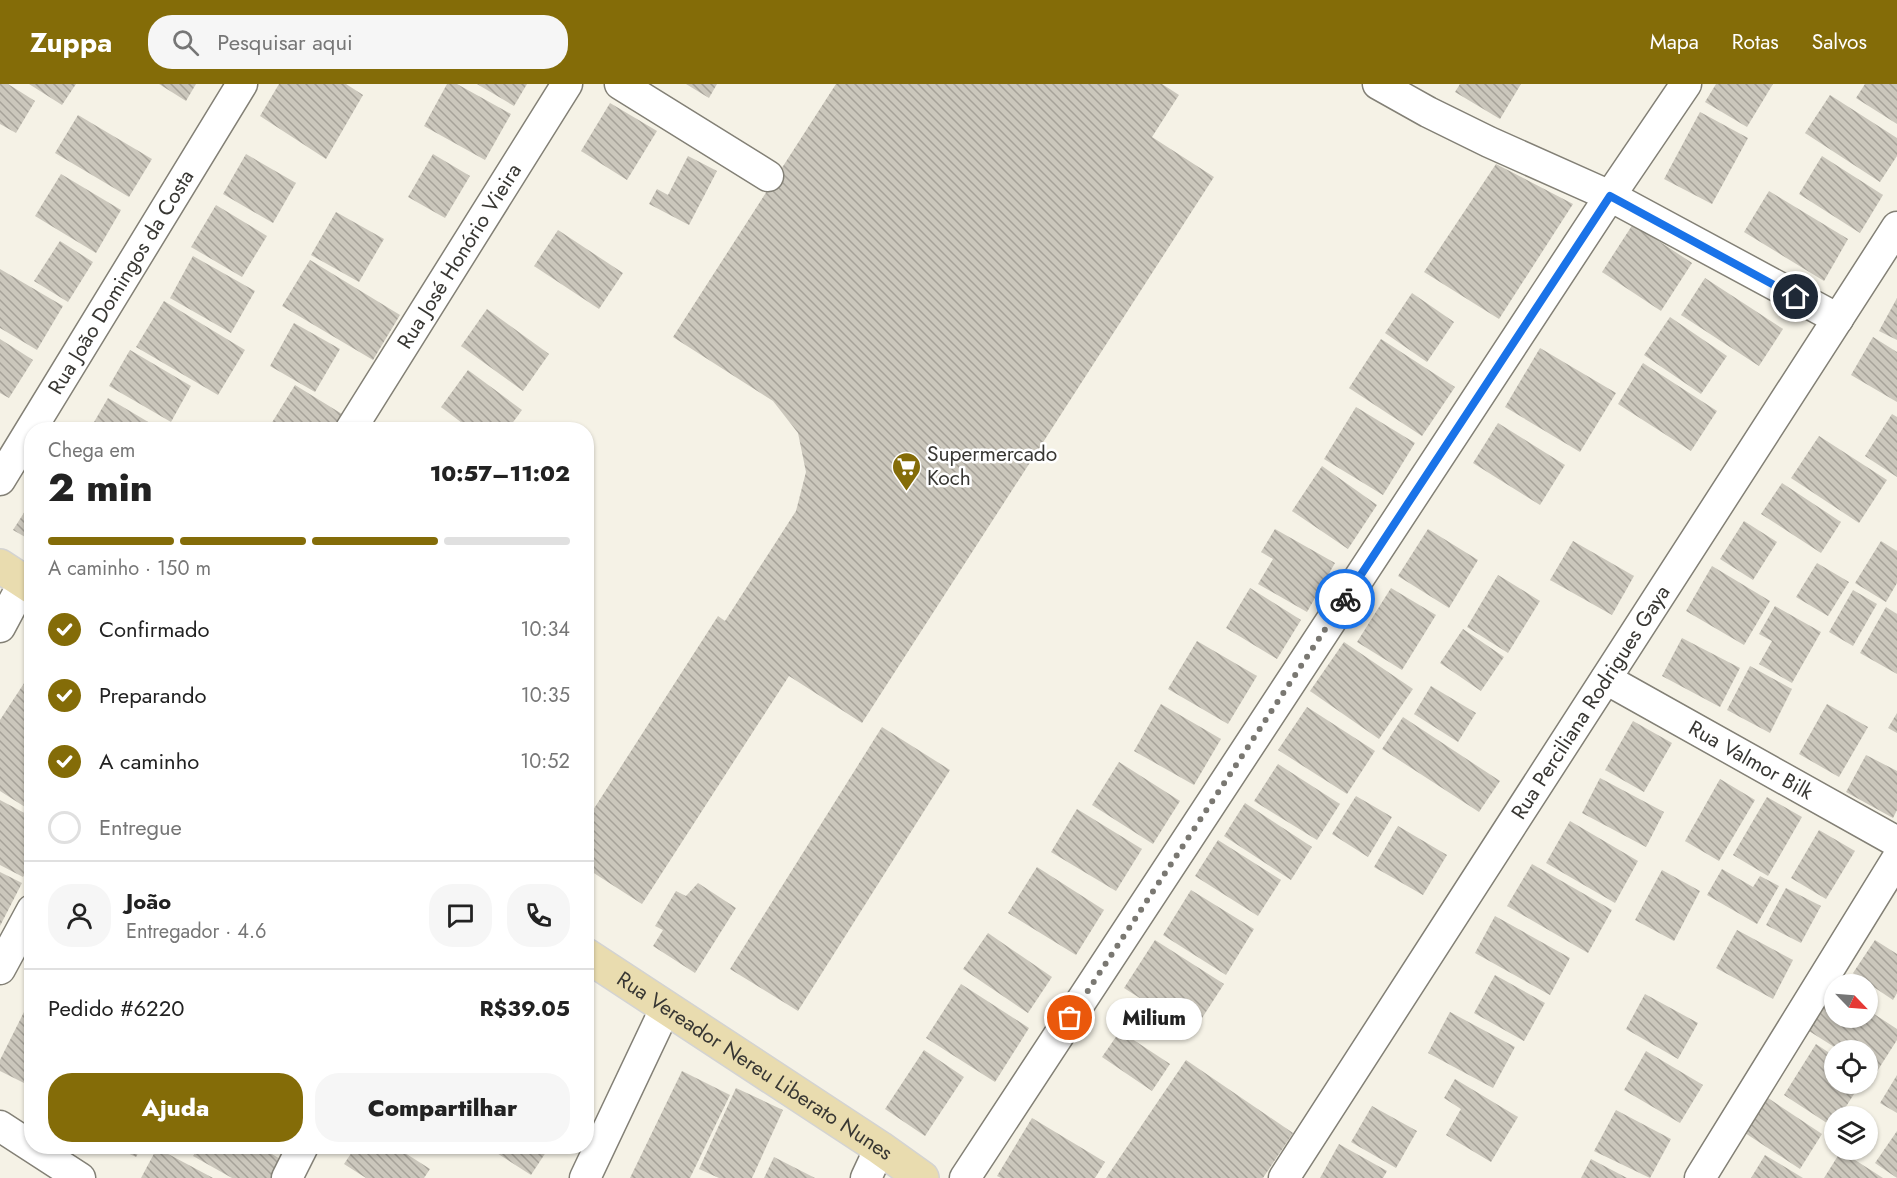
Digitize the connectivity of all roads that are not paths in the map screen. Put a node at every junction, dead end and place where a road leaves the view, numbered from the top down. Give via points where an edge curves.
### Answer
1 (242, 84) edge
2 (567, 84) edge
3 (620, 84) edge
4 (1378, 84) edge
5 (1686, 84) edge
6 (768, 176) dead end
7 (1610, 196) junction
8 (1897, 228) edge
9 (1838, 320) junction
10 (35, 422) edge
11 (355, 422) edge
12 (24, 441) edge
13 (0, 480) edge
14 (19, 578) edge
15 (0, 627) edge
16 (1606, 679) junction
17 (1897, 842) edge
18 (1897, 859) edge
19 (24, 925) edge
20 (594, 960) edge
21 (0, 969) edge
22 (666, 1007) junction
23 (0, 1126) edge
24 (24, 1142) edge
25 (880, 1148) junction
26 (43, 1154) edge
27 (299, 1154) edge
28 (80, 1178) edge
29 (287, 1178) edge
30 (585, 1178) edge
31 (866, 1178) edge
32 (922, 1178) edge
33 (965, 1178) edge
34 (1284, 1178) edge
35 (1700, 1178) edge

1 - 10 street, Rua João Domingos da Costa
2 - 11 street, Rua José Honório Vieira
3 - 6 street
4 - 7 street via 1489,142
5 - 7 street
7 - 9 street
7 - 33 street
8 - 9 street, Rua Perciliana Rodrigues Gaya
9 - 16 street, Rua Perciliana Rodrigues Gaya
12 - 13 street, Rua João Domingos da Costa
14 - 15 street
16 - 17 street, Rua Valmor Bilk
16 - 34 street, Rua Perciliana Rodrigues Gaya
18 - 35 street
19 - 21 street
20 - 22 main road, Rua Vereador Nereu Liberato Nunes
22 - 25 main road, Rua Vereador Nereu Liberato Nunes
22 - 30 street
23 - 24 street
25 - 31 street
25 - 32 main road, Rua Vereador Nereu Liberato Nunes
26 - 28 street
27 - 29 street

